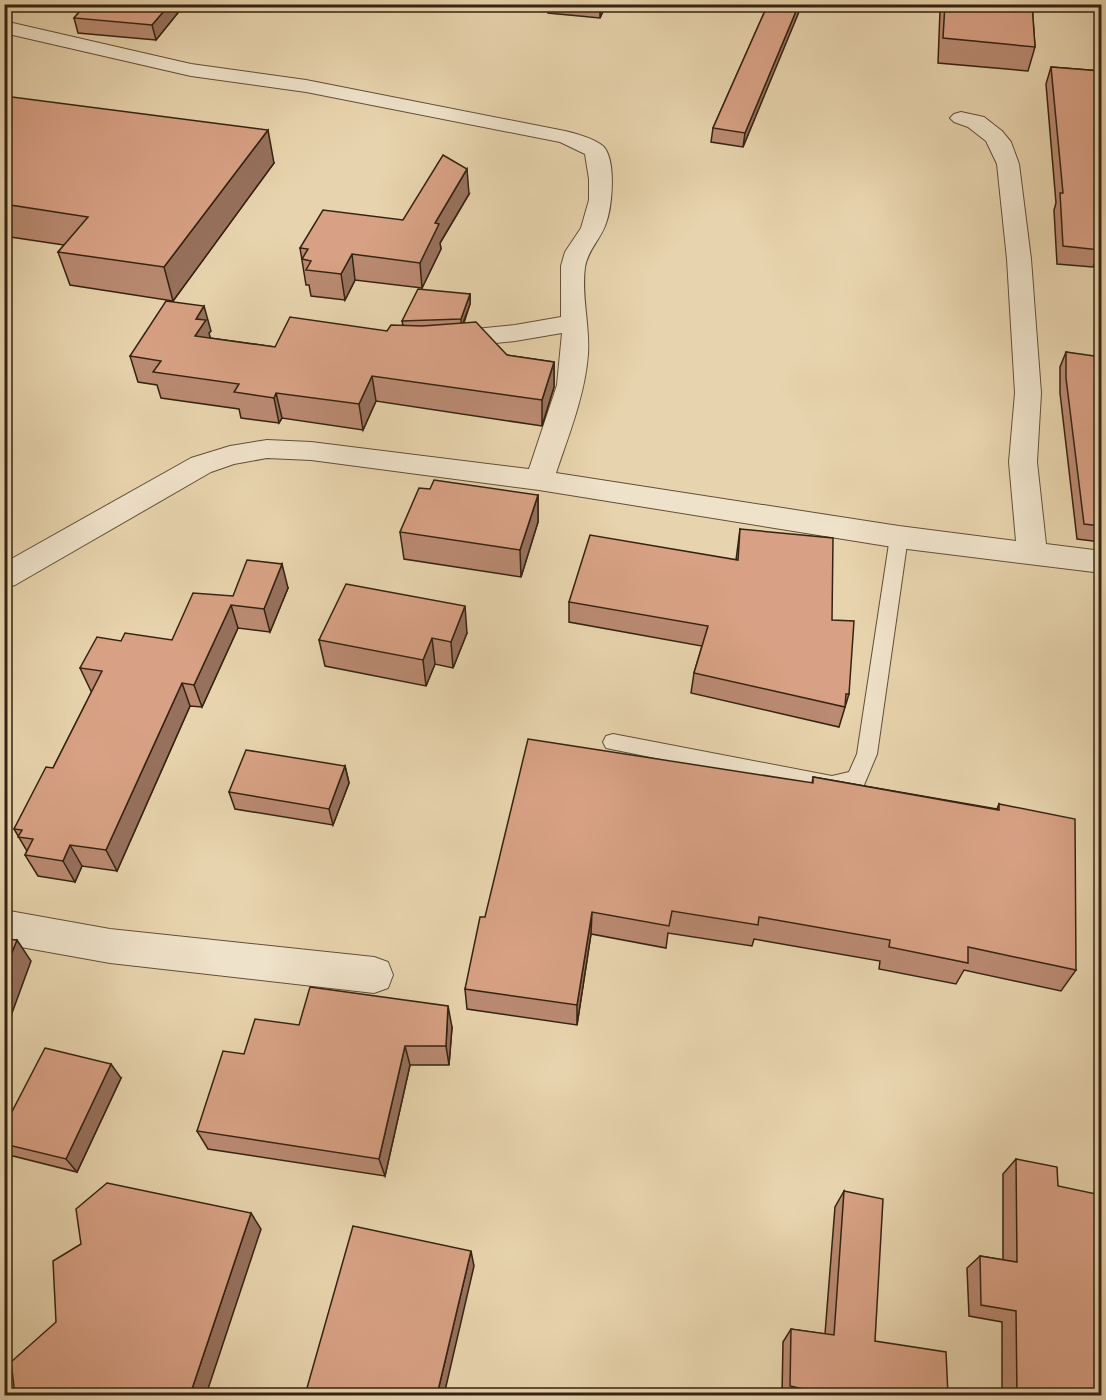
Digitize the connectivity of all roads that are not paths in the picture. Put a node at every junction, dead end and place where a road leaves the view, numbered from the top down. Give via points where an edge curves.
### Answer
1 (4, 27) edge
2 (961, 118) dead end
3 (573, 323) junction
4 (426, 341) edge
5 (538, 480) junction
6 (899, 537) junction
7 (1032, 555) junction
8 (1101, 562) edge
9 (4, 577) edge
10 (613, 742) dead end
11 (4, 927) edge
12 (374, 975) dead end

1 - 3 street via 191,70 306,86 565,137 587,145 595,151 601,186 595,226 576,255
2 - 7 street via 976,122 994,136 1008,164 1028,393 1023,462
3 - 4 street
3 - 5 street via 576,351 567,399
5 - 6 street
5 - 9 street via 311,451 267,449 230,455 201,465
6 - 7 street
6 - 10 lane via 867,754 857,779 832,785
7 - 8 street
11 - 12 street via 110,946

